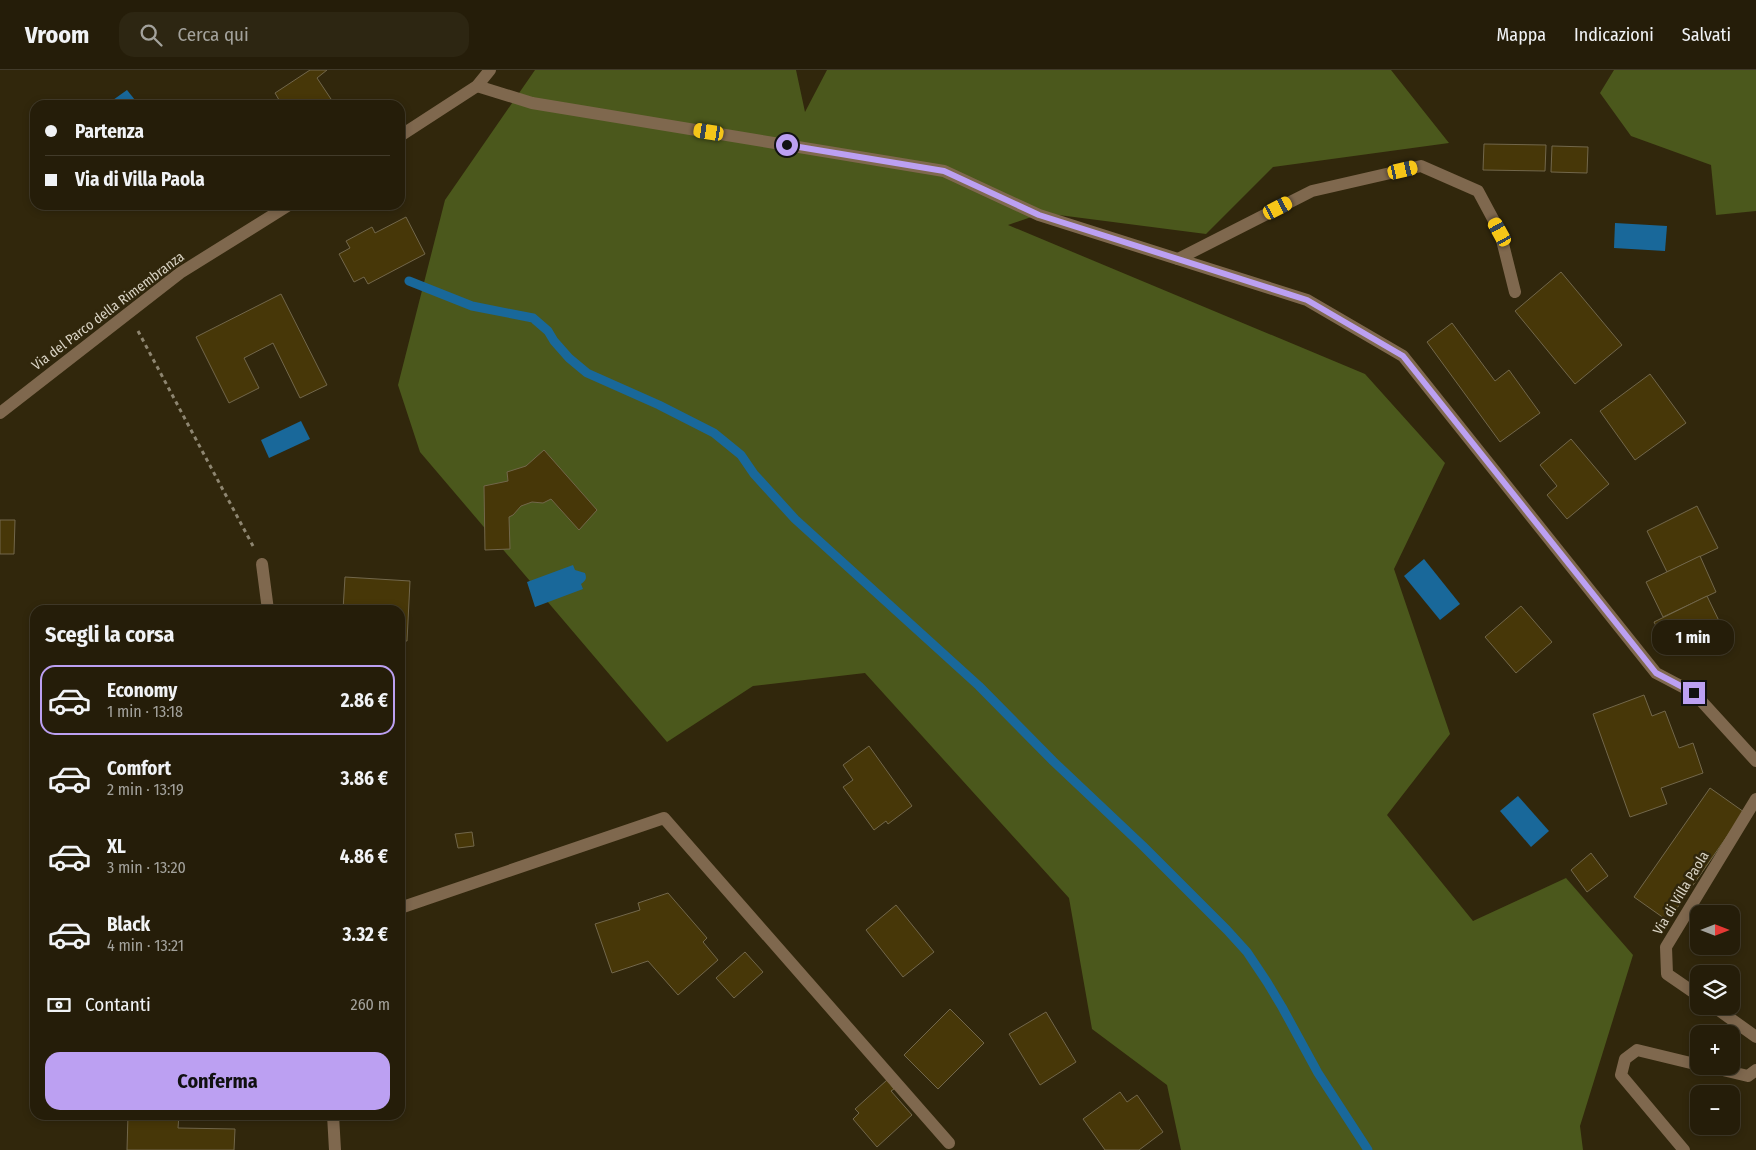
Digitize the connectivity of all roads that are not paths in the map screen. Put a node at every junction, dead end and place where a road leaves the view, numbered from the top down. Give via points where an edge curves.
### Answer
1 (490, 70) edge
2 (477, 86) junction
3 (405, 133) edge
4 (281, 210) edge
5 (1178, 259) junction
6 (1515, 292) dead end
7 (0, 413) edge
8 (262, 564) road end
9 (267, 605) edge
10 (1756, 760) edge
11 (1756, 799) edge
12 (405, 906) edge
13 (1690, 990) edge
14 (1725, 1015) edge
15 (1756, 1037) edge
16 (1690, 1063) edge
17 (1756, 1070) edge
18 (1740, 1074) edge
19 (333, 1120) edge
20 (949, 1143) dead end
21 (335, 1150) edge
22 (1684, 1150) edge

1 - 2 street
2 - 3 street
2 - 5 street via 532,102 944,171 1039,215
4 - 7 street, Via del Parco della Rimembranza via 180,273
5 - 6 street via 1312,191 1421,166 1478,191 1500,232
5 - 10 street via 1307,300 1403,356 1656,673 1694,693
8 - 9 street
11 - 13 street, Via di Villa Paola via 1666,947 1667,974
12 - 20 street via 664,818
14 - 15 street
16 - 22 street via 1637,1050 1625,1059 1621,1074
17 - 18 street via 1748,1076
19 - 21 street

